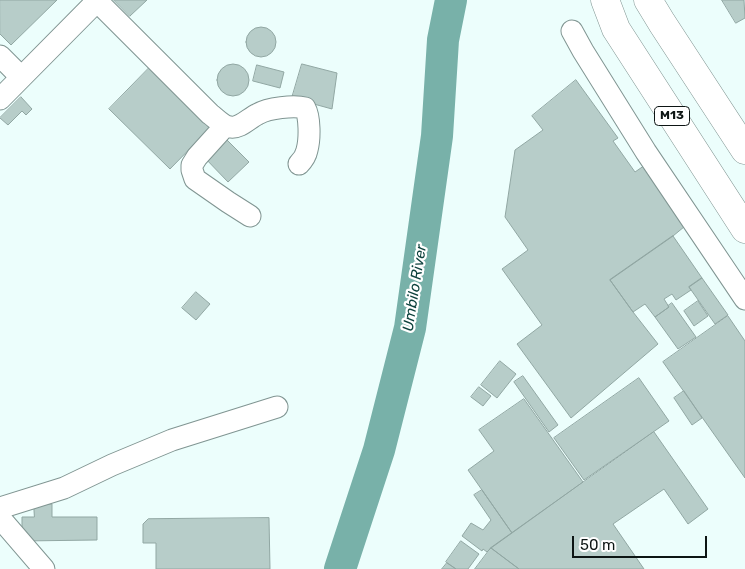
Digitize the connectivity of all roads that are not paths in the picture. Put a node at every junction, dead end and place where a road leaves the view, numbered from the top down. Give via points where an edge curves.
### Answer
1 (605, 0) edge
2 (648, 0) edge
3 (97, 1) edge
4 (572, 30) dead end
5 (0, 56) edge
6 (21, 77) junction
7 (0, 99) edge
8 (224, 126) junction
9 (745, 150) edge
10 (299, 164) dead end
11 (250, 216) dead end
12 (745, 229) edge
13 (745, 299) edge
14 (277, 407) dead end
15 (0, 508) edge
16 (0, 518) edge
17 (44, 569) edge

1 - 12 highway, M13 via 616,29
2 - 9 highway
3 - 6 lane
3 - 8 lane
4 - 13 lane via 646,152
5 - 6 lane
6 - 7 lane
8 - 10 lane via 239,126 266,110 305,108 309,121 307,149
8 - 11 lane via 197,157 192,170 195,179
14 - 15 lane via 172,440 64,488
16 - 17 lane

